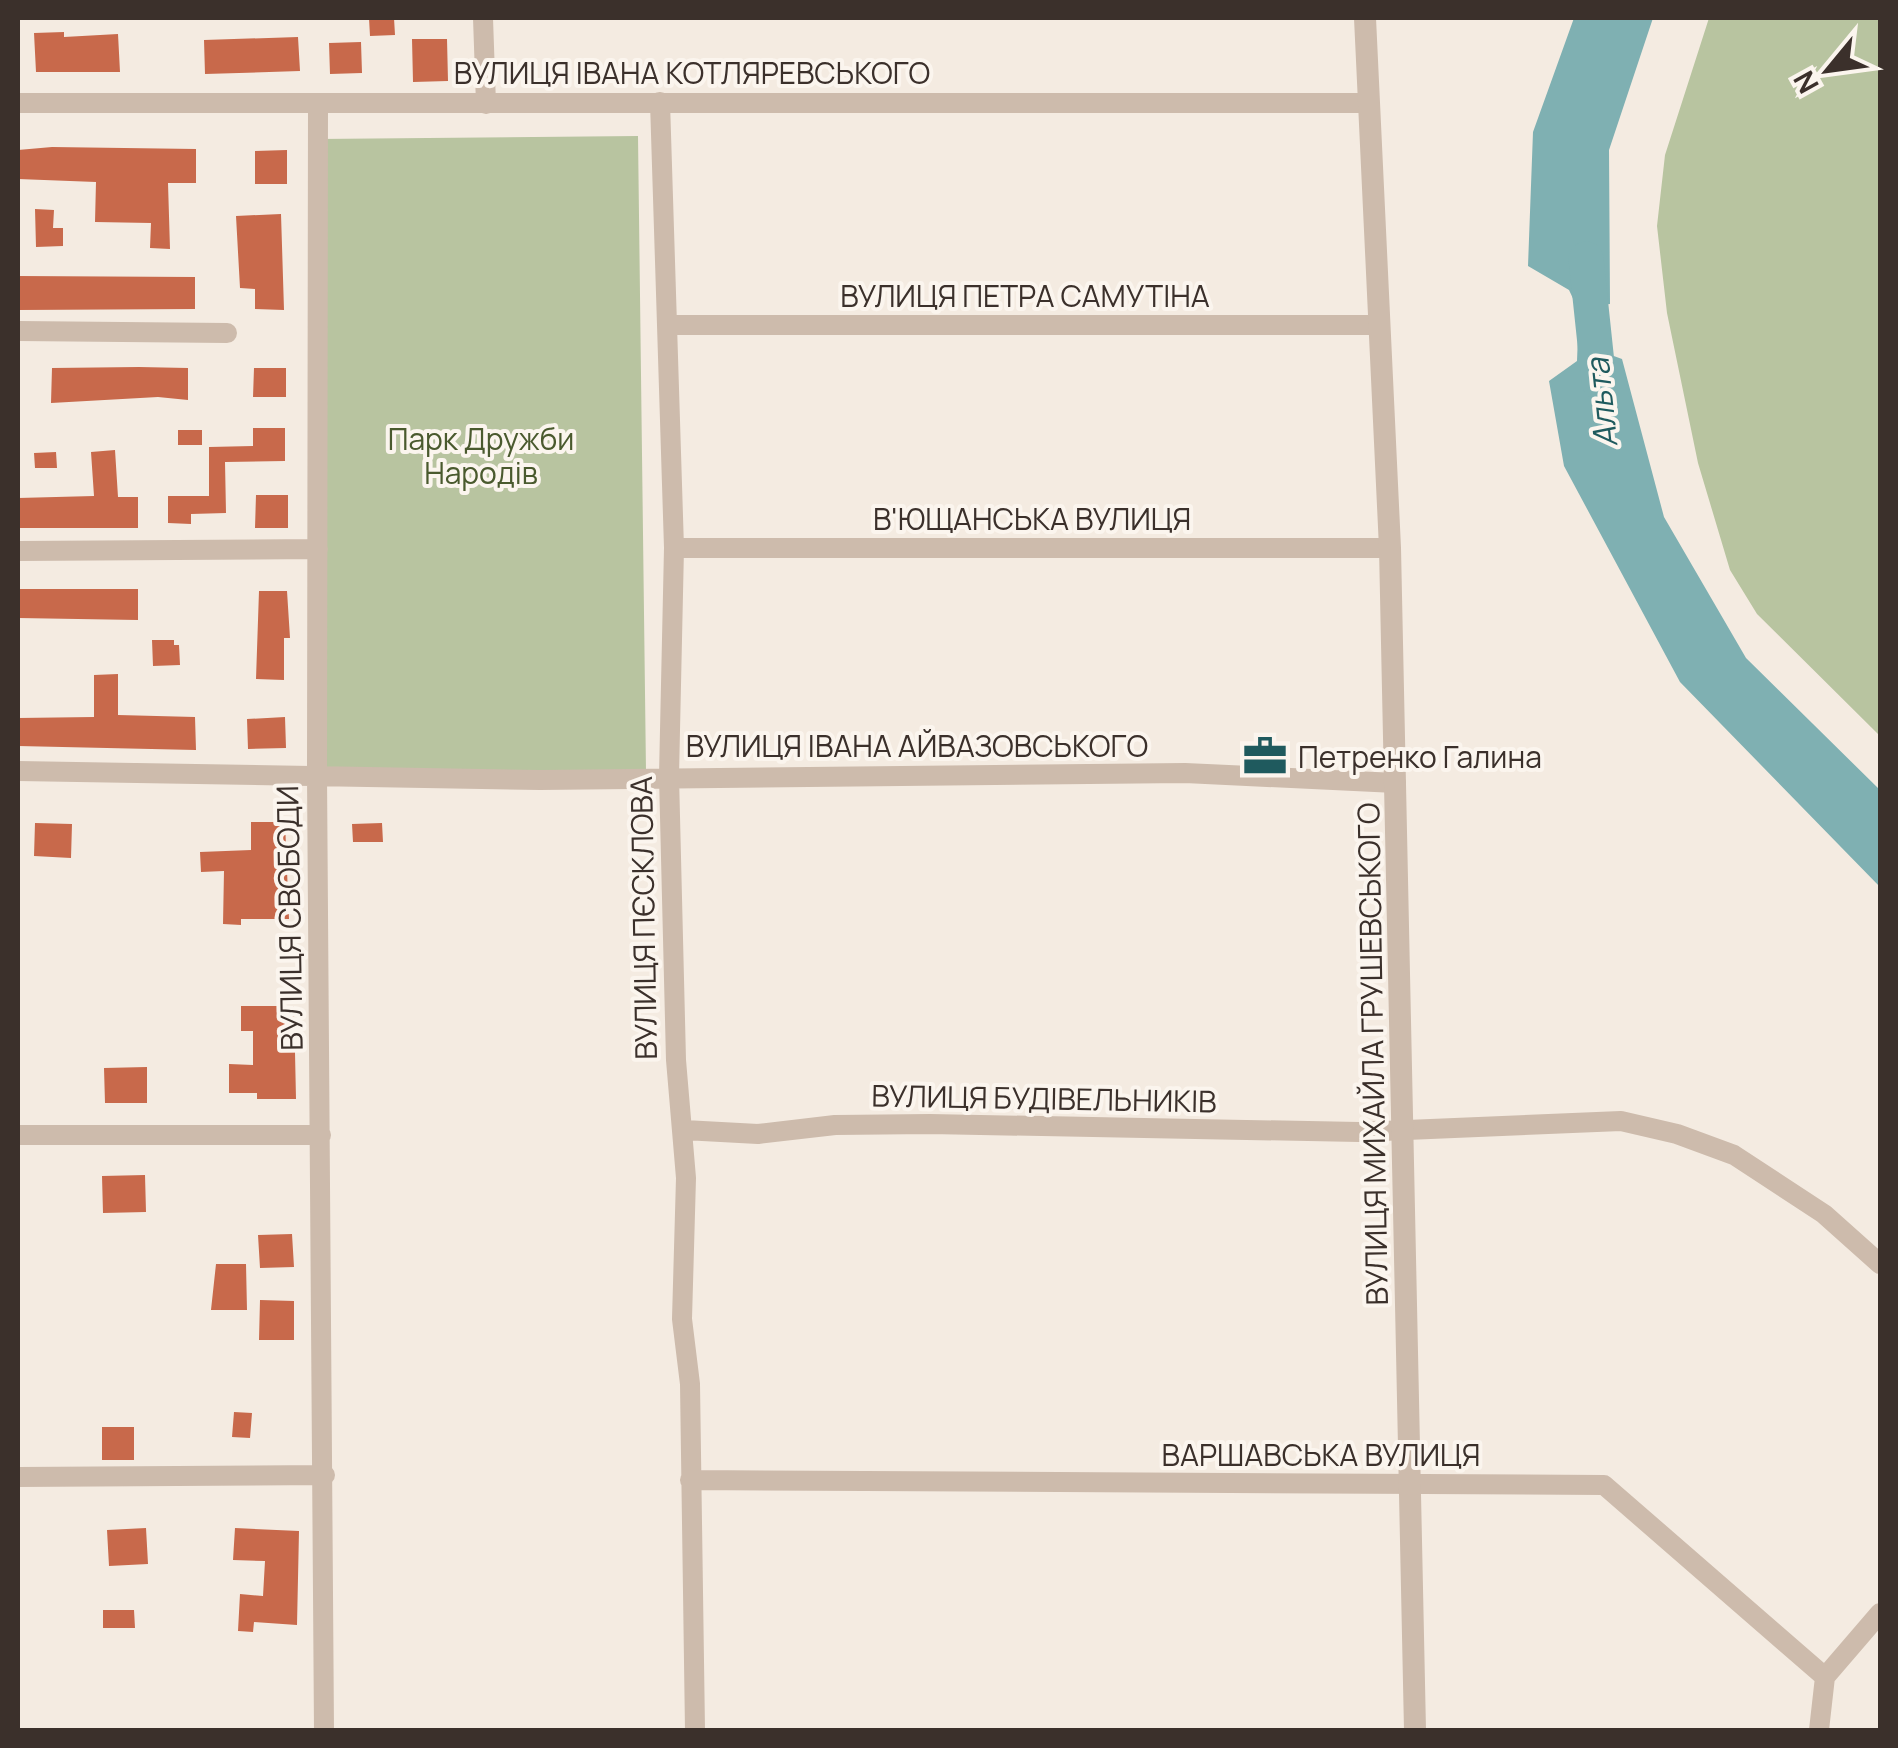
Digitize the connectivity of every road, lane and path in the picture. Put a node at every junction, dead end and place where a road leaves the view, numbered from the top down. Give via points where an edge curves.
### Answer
1 (483, 18) edge
2 (1366, 18) edge
3 (660, 102) junction
4 (18, 103) edge
5 (1367, 103) junction
6 (318, 104) junction
7 (486, 104) junction
8 (669, 324) junction
9 (1380, 325) junction
10 (18, 331) edge
11 (227, 332) dead end
12 (674, 548) junction
13 (1390, 548) junction
14 (318, 549) junction
15 (18, 551) edge
16 (18, 772) edge
17 (317, 776) junction
18 (670, 776) junction
19 (1396, 783) junction
20 (684, 1130) junction
21 (1404, 1131) junction
22 (18, 1135) edge
23 (321, 1135) junction
24 (1880, 1264) edge
25 (325, 1475) junction
26 (18, 1477) edge
27 (690, 1480) junction
28 (1410, 1484) junction
29 (1880, 1613) edge
30 (1825, 1677) junction
31 (324, 1730) edge
32 (694, 1730) edge
33 (1415, 1730) edge
34 (1819, 1730) edge

1 - 7 street
2 - 5 street, ВУЛИЦЯ МИХАЙЛА ГРУШЕВСЬКОГО
3 - 5 street, ВУЛИЦЯ ІВАНА КОТЛЯРЕВСЬКОГО
3 - 7 street, ВУЛИЦЯ ІВАНА КОТЛЯРЕВСЬКОГО
3 - 8 street, ВУЛИЦЯ ПЄСКЛОВА
4 - 6 street, ВУЛИЦЯ ІВАНА КОТЛЯРЕВСЬКОГО
5 - 9 street, ВУЛИЦЯ МИХАЙЛА ГРУШЕВСЬКОГО
6 - 7 street, ВУЛИЦЯ ІВАНА КОТЛЯРЕВСЬКОГО
6 - 14 street, ВУЛИЦЯ СВОБОДИ
8 - 9 street, ВУЛИЦЯ ПЕТРА САМУТІНА
8 - 12 street, ВУЛИЦЯ ПЄСКЛОВА
9 - 13 street, ВУЛИЦЯ МИХАЙЛА ГРУШЕВСЬКОГО
10 - 11 street
12 - 13 street, В'ЮЩАНСЬКА ВУЛИЦЯ
12 - 18 street, ВУЛИЦЯ ПЄСКЛОВА
13 - 19 street, ВУЛИЦЯ МИХАЙЛА ГРУШЕВСЬКОГО
14 - 15 street
14 - 17 street, ВУЛИЦЯ СВОБОДИ
16 - 17 street, ВУЛИЦЯ ІВАНА АЙВАЗОВСЬКОГО
17 - 18 street, ВУЛИЦЯ ІВАНА АЙВАЗОВСЬКОГО
17 - 23 street, ВУЛИЦЯ СВОБОДИ
18 - 19 street, ВУЛИЦЯ ІВАНА АЙВАЗОВСЬКОГО via 1185,773
18 - 20 street, ВУЛИЦЯ ПЄСКЛОВА via 676,1060
19 - 21 street, ВУЛИЦЯ МИХАЙЛА ГРУШЕВСЬКОГО
20 - 21 street, ВУЛИЦЯ БУДІВЕЛЬНИКІВ via 742,1135 930,1124
20 - 27 street, ВУЛИЦЯ ПЄСКЛОВА via 682,1319
21 - 24 street, ВУЛИЦЯ БУДІВЕЛЬНИКІВ via 1579,1120 1656,1128 1760,1170
21 - 28 street, ВУЛИЦЯ МИХАЙЛА ГРУШЕВСЬКОГО
22 - 23 street
23 - 25 street, ВУЛИЦЯ СВОБОДИ
25 - 26 street
25 - 31 street, ВУЛИЦЯ СВОБОДИ
27 - 28 street, ВАРШАВСЬКА ВУЛИЦЯ
27 - 32 street, ВУЛИЦЯ ПЄСКЛОВА
28 - 30 street, ВАРШАВСЬКА ВУЛИЦЯ via 1604,1484
28 - 33 street, ВУЛИЦЯ МИХАЙЛА ГРУШЕВСЬКОГО
29 - 30 street
30 - 34 street

